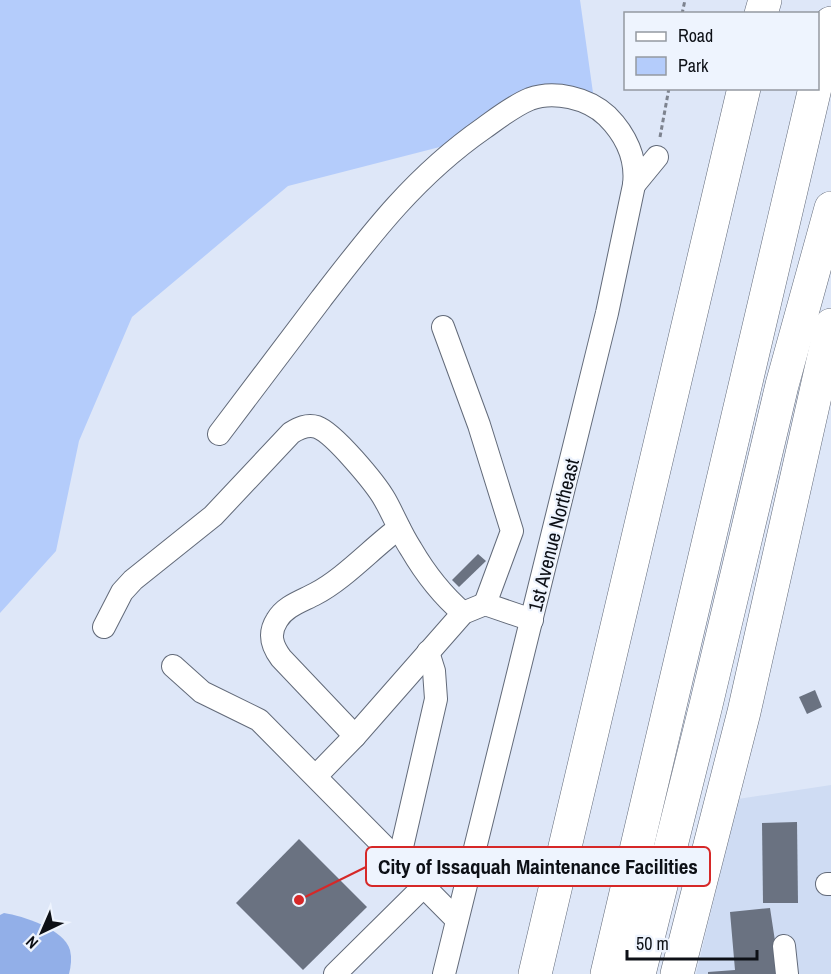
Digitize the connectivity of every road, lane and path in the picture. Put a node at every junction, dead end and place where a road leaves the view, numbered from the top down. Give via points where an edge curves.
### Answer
1 (831, 22) edge
2 (819, 76) edge
3 (669, 90) edge
4 (744, 90) edge
5 (815, 90) edge
6 (657, 157) joint
7 (634, 185) junction
8 (831, 208) edge
9 (831, 325) edge
10 (443, 327) dead end
11 (219, 434) dead end
12 (399, 528) junction
13 (485, 604) junction
14 (463, 613) junction
15 (532, 620) junction
16 (104, 627) dead end
17 (428, 652) junction
18 (173, 666) dead end
19 (355, 736) junction
20 (316, 776) junction
21 (399, 860) junction
22 (424, 886) junction
23 (458, 920) junction
24 (784, 946) dead end
25 (335, 974) edge
26 (444, 974) edge
27 (535, 974) edge
28 (607, 974) edge
29 (639, 974) edge
30 (676, 974) edge
31 (788, 974) edge

1 - 2 highway
3 - 6 path
4 - 27 highway
5 - 28 highway
6 - 7 street
7 - 11 street, 1st Avenue Northeast via 636,169 631,152 607,116 595,107 572,97 549,96 531,99 508,111 421,179 380,222
7 - 15 street, 1st Avenue Northeast
8 - 29 highway via 772,423
9 - 30 highway via 744,712
10 - 13 street via 512,531
12 - 14 street via 433,581
12 - 16 street via 376,488 333,438 318,428 304,427 291,433 213,516 133,580 122,592
12 - 19 street via 328,586 285,611 272,635 273,647 281,658
13 - 14 street
13 - 15 street
14 - 17 street
15 - 23 street, 1st Avenue Northeast
17 - 19 street
17 - 21 street via 436,699
18 - 20 street via 202,692 258,720
19 - 20 street
20 - 21 street
21 - 22 street
22 - 23 street
22 - 25 street
23 - 26 street, 1st Avenue Northeast
24 - 31 street

